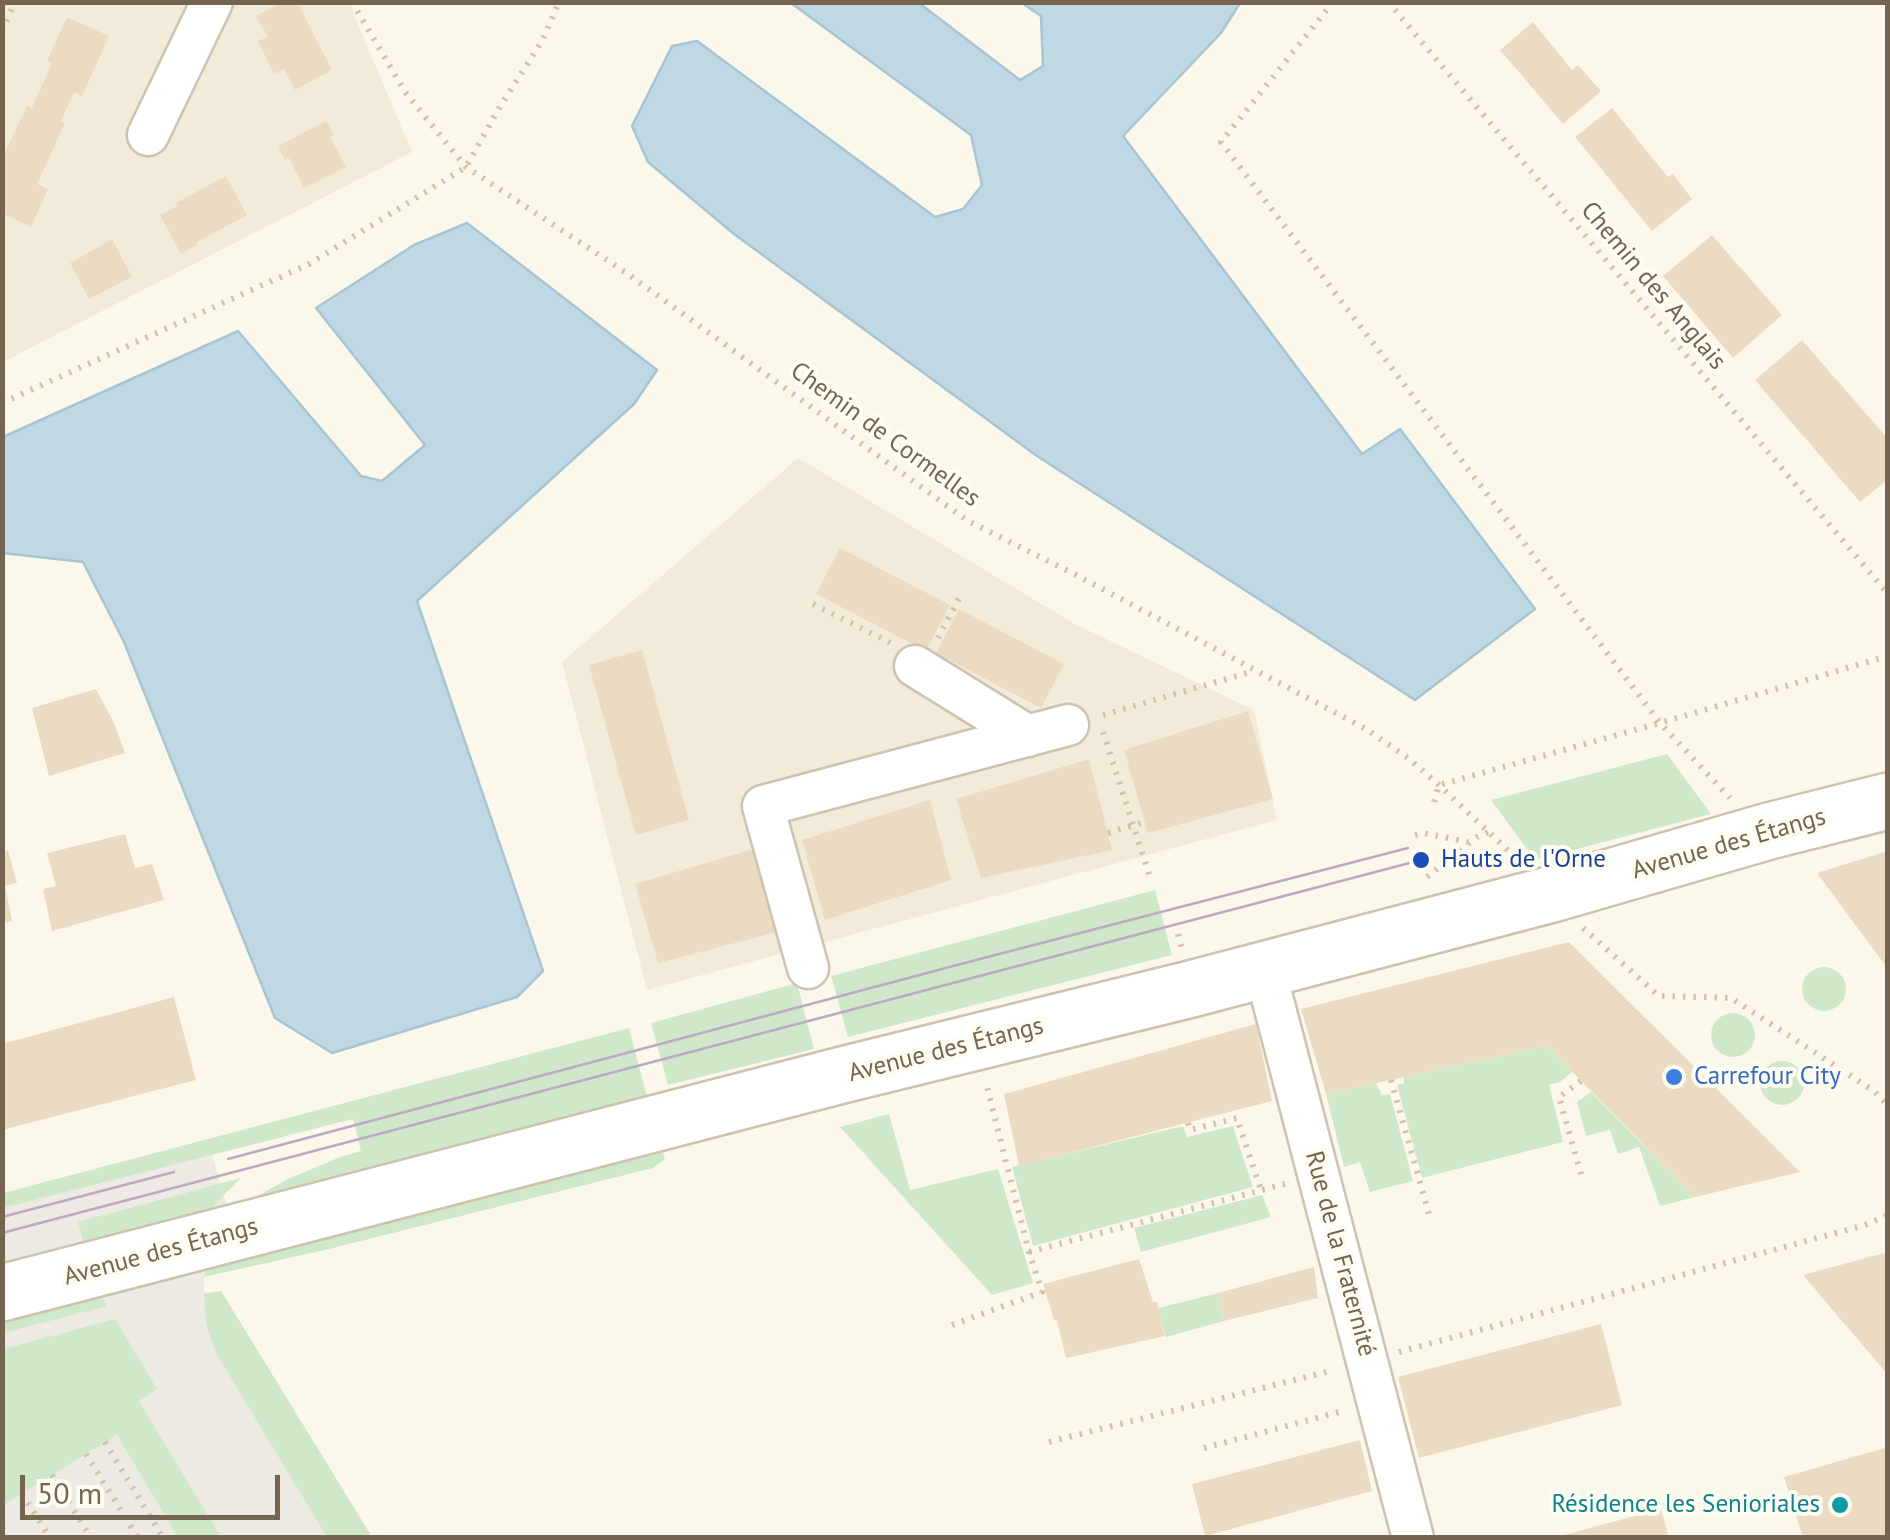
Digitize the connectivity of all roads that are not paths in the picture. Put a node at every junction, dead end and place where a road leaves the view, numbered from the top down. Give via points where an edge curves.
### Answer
1 (212, 2) edge
2 (148, 135) dead end
3 (925, 656) road end
4 (1068, 725) dead end
5 (1028, 736) junction
6 (1888, 801) edge
7 (808, 968) dead end
8 (1265, 970) junction
9 (2, 1294) edge
10 (1413, 1538) edge

1 - 2 street
3 - 5 street
4 - 5 street
5 - 7 street via 763,806
6 - 8 street, Avenue des Étangs
8 - 9 street, Avenue des Étangs
8 - 10 street, Rue de la Fraternité

